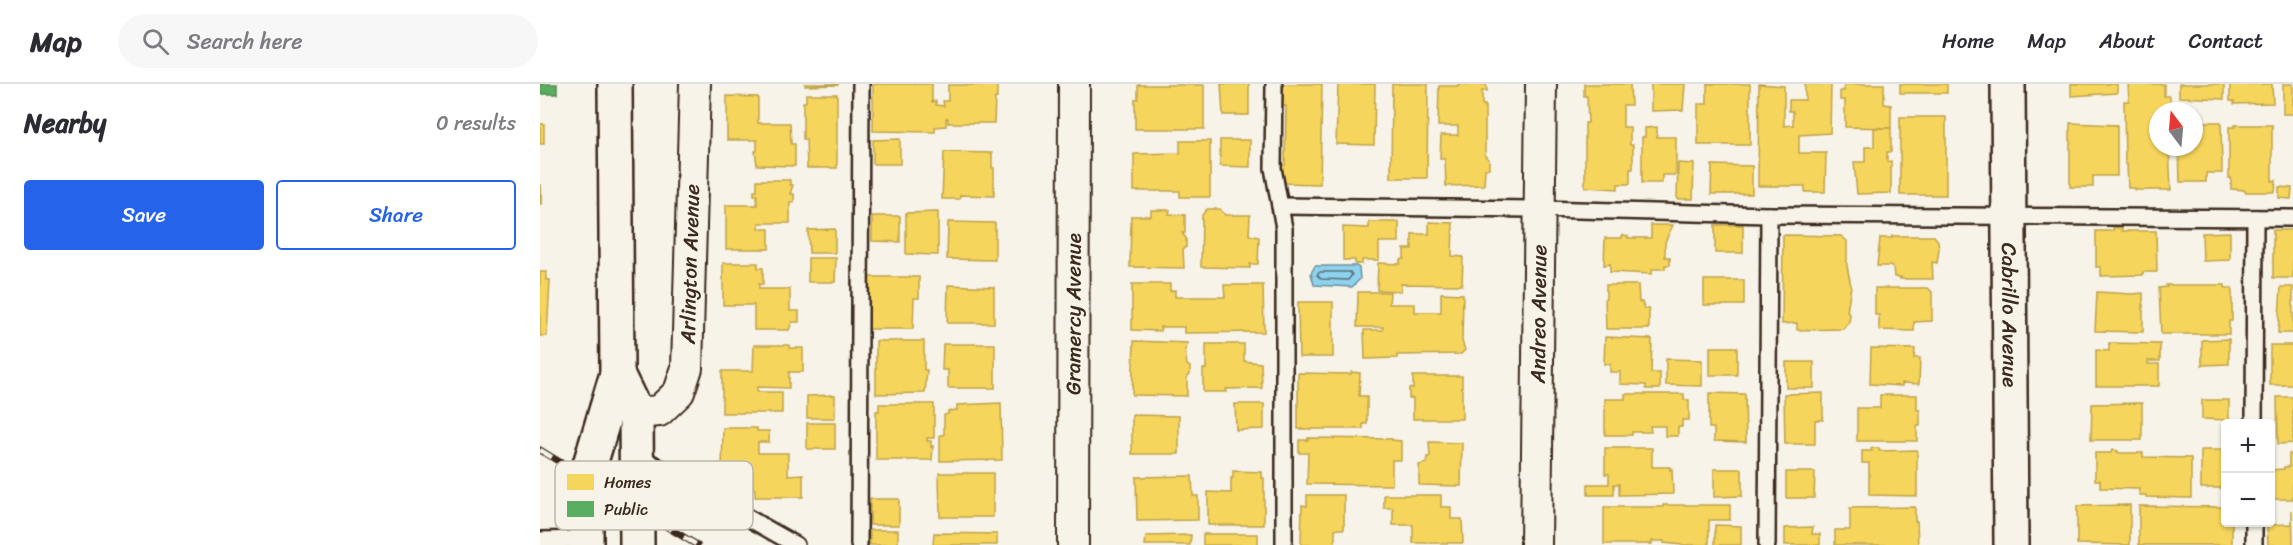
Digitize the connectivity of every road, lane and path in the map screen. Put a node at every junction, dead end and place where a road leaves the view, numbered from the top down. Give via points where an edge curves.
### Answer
1 (615, 84) edge
2 (695, 84) edge
3 (861, 84) edge
4 (1074, 84) edge
5 (1274, 84) edge
6 (1541, 84) edge
7 (2008, 84) edge
8 (1280, 206) junction
9 (1540, 209) junction
10 (1769, 214) junction
11 (2010, 217) junction
12 (2255, 218) junction
13 (2293, 218) edge
14 (617, 374) junction
15 (636, 413) junction
16 (2254, 419) edge
17 (635, 454) junction
18 (591, 461) edge
19 (635, 461) edge
20 (647, 461) edge
21 (753, 521) edge
22 (2254, 527) edge
23 (637, 530) edge
24 (540, 540) edge
25 (586, 542) edge
26 (637, 545) edge
27 (796, 545) edge
28 (859, 545) edge
29 (1073, 545) edge
30 (1284, 545) edge
31 (1536, 545) edge
32 (1767, 545) edge
33 (2011, 545) edge
34 (2254, 545) edge

1 - 14 main road
2 - 15 street, Arlington Avenue via 687,368 679,392 659,411
3 - 28 lane
4 - 29 street, Gramercy Avenue
5 - 8 lane via 1273,168
6 - 9 street, Andreo Avenue
7 - 11 main road, Cabrillo Avenue
8 - 9 lane
8 - 30 lane via 1284,228
9 - 10 lane
9 - 31 street, Andreo Avenue
10 - 11 lane
10 - 32 lane
11 - 12 lane
11 - 33 main road, Cabrillo Avenue
12 - 13 lane
12 - 16 lane
14 - 15 main road
14 - 18 main road
15 - 17 main road
17 - 19 main road
17 - 20 lane
21 - 27 lane
22 - 34 lane
23 - 26 main road
24 - 25 lane

